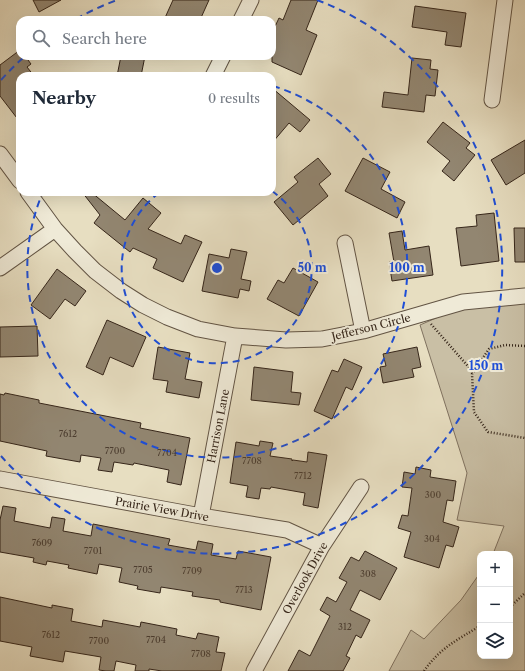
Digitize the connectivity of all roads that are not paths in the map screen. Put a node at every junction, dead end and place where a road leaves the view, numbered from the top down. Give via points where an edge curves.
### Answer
1 (251, 0) edge
2 (505, 0) edge
3 (243, 16) edge
4 (221, 60) edge
5 (215, 72) edge
6 (492, 100) dead end
7 (0, 154) edge
8 (16, 176) edge
9 (31, 196) edge
10 (55, 229) junction
11 (345, 243) dead end
12 (0, 268) edge
13 (525, 296) edge
14 (363, 331) junction
15 (235, 336) junction
16 (0, 479) edge
17 (361, 487) dead end
18 (201, 516) junction
19 (322, 546) junction
20 (254, 671) edge

1 - 3 street
2 - 6 street
4 - 5 street
7 - 8 street
9 - 10 street, Jefferson Circle
10 - 12 street
10 - 15 street, Jefferson Circle via 96,271 143,305 198,329
11 - 14 street
13 - 14 street, Jefferson Circle via 463,302
14 - 15 street, Jefferson Circle via 322,339 286,340
15 - 18 street, Harrison Lane
16 - 18 street, Prairie View Drive
17 - 19 street, Overlook Drive
18 - 19 street, Prairie View Drive via 287,530
19 - 20 street, Overlook Drive

